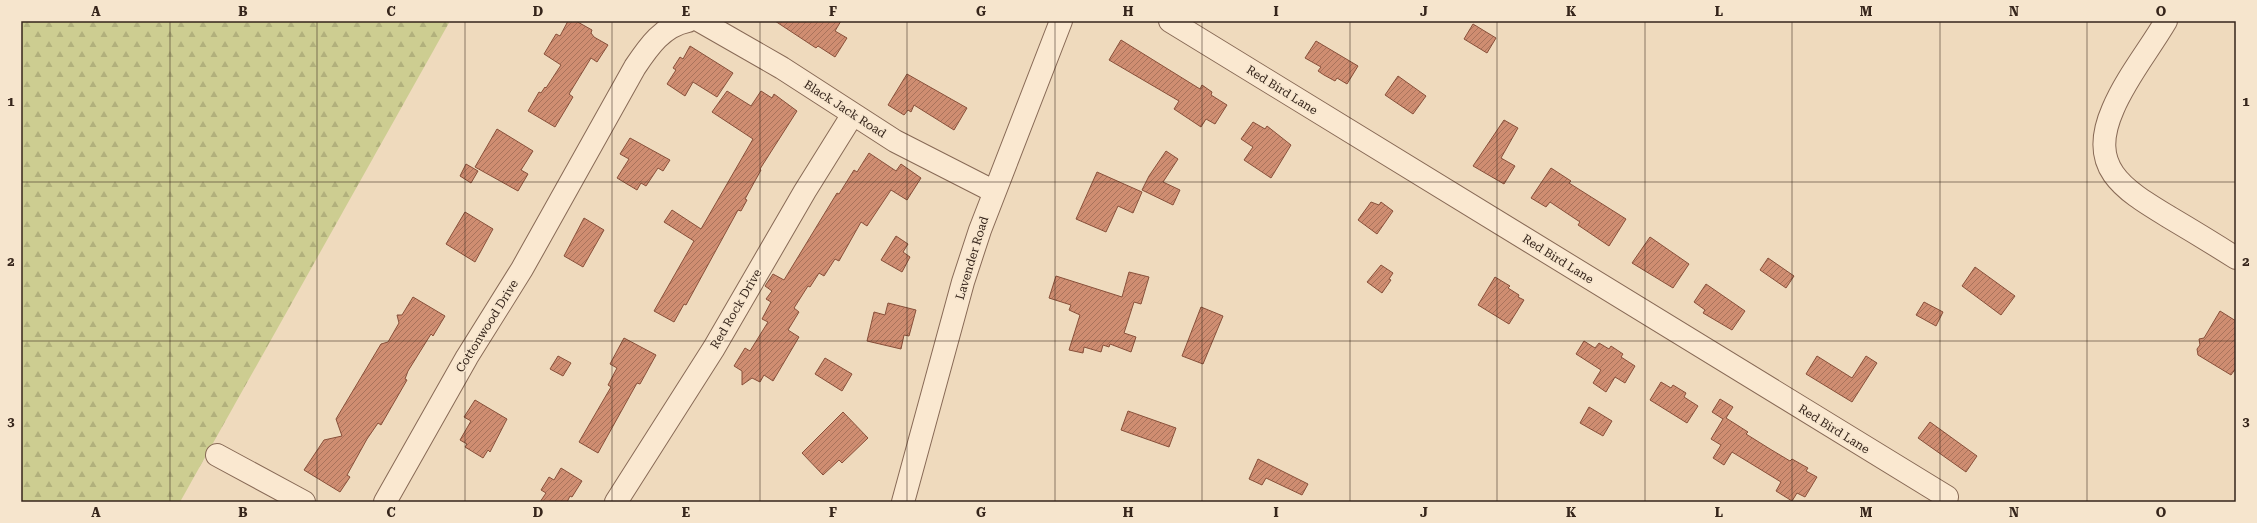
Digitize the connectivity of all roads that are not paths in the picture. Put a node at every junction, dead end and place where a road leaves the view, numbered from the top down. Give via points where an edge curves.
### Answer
1 (686, 21) edge
2 (700, 21) edge
3 (1061, 21) edge
4 (1170, 21) edge
5 (2166, 21) edge
6 (852, 114) junction
7 (993, 191) junction
8 (2236, 258) edge
9 (217, 455) dead end
10 (1946, 497) dead end
11 (304, 502) edge
12 (385, 502) edge
13 (616, 502) edge
14 (903, 502) edge

1 - 12 street, Cottonwood Drive via 667,30 646,50 522,269 467,357
2 - 6 street, Black Jack Road via 775,64
3 - 7 street, Lavender Road
4 - 10 street, Red Bird Lane
5 - 8 street via 2113,108 2104,141 2104,155 2115,178 2133,195
6 - 7 street, Black Jack Road via 895,141
6 - 13 street, Red Rock Drive via 714,348
7 - 14 street, Lavender Road via 963,282
9 - 11 street

